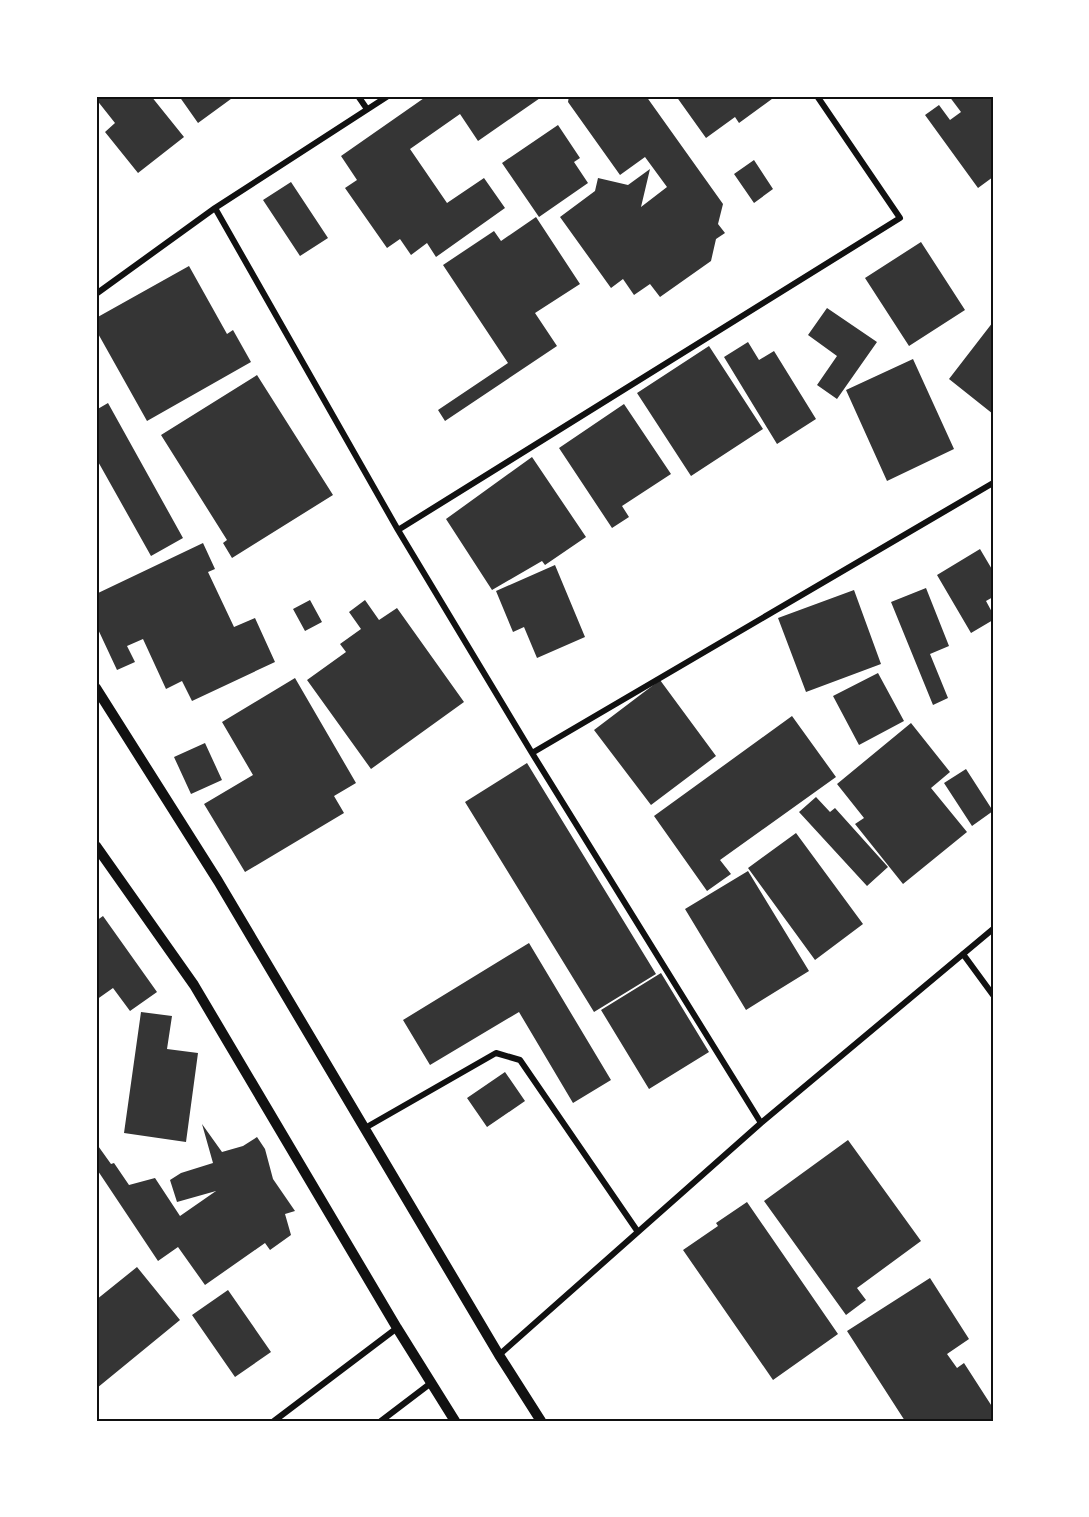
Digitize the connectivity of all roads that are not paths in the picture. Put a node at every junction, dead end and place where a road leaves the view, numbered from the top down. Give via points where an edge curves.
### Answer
1 (358, 96) edge
2 (388, 96) edge
3 (817, 96) edge
4 (367, 109) junction
5 (215, 208) junction
6 (96, 294) edge
7 (993, 483) edge
8 (398, 530) junction
9 (96, 687) edge
10 (532, 753) junction
11 (96, 846) edge
12 (993, 929) edge
13 (963, 954) junction
14 (993, 995) edge
15 (761, 1124) junction
16 (365, 1128) junction
17 (638, 1232) junction
18 (397, 1328) junction
19 (499, 1355) junction
20 (431, 1383) junction
21 (274, 1421) edge
22 (381, 1421) edge
23 (455, 1421) edge
24 (541, 1421) edge

1 - 4 street
2 - 4 street
3 - 8 street via 900,218
4 - 5 street
5 - 6 street
5 - 8 street
7 - 10 street
8 - 10 street
9 - 16 street via 218,881
10 - 15 street
11 - 18 street via 194,985
12 - 13 street
13 - 14 street
13 - 15 street
15 - 17 street
16 - 17 street via 496,1053 520,1060
16 - 19 street
17 - 19 street
18 - 20 street
18 - 21 street
19 - 24 street
20 - 22 street
20 - 23 street

